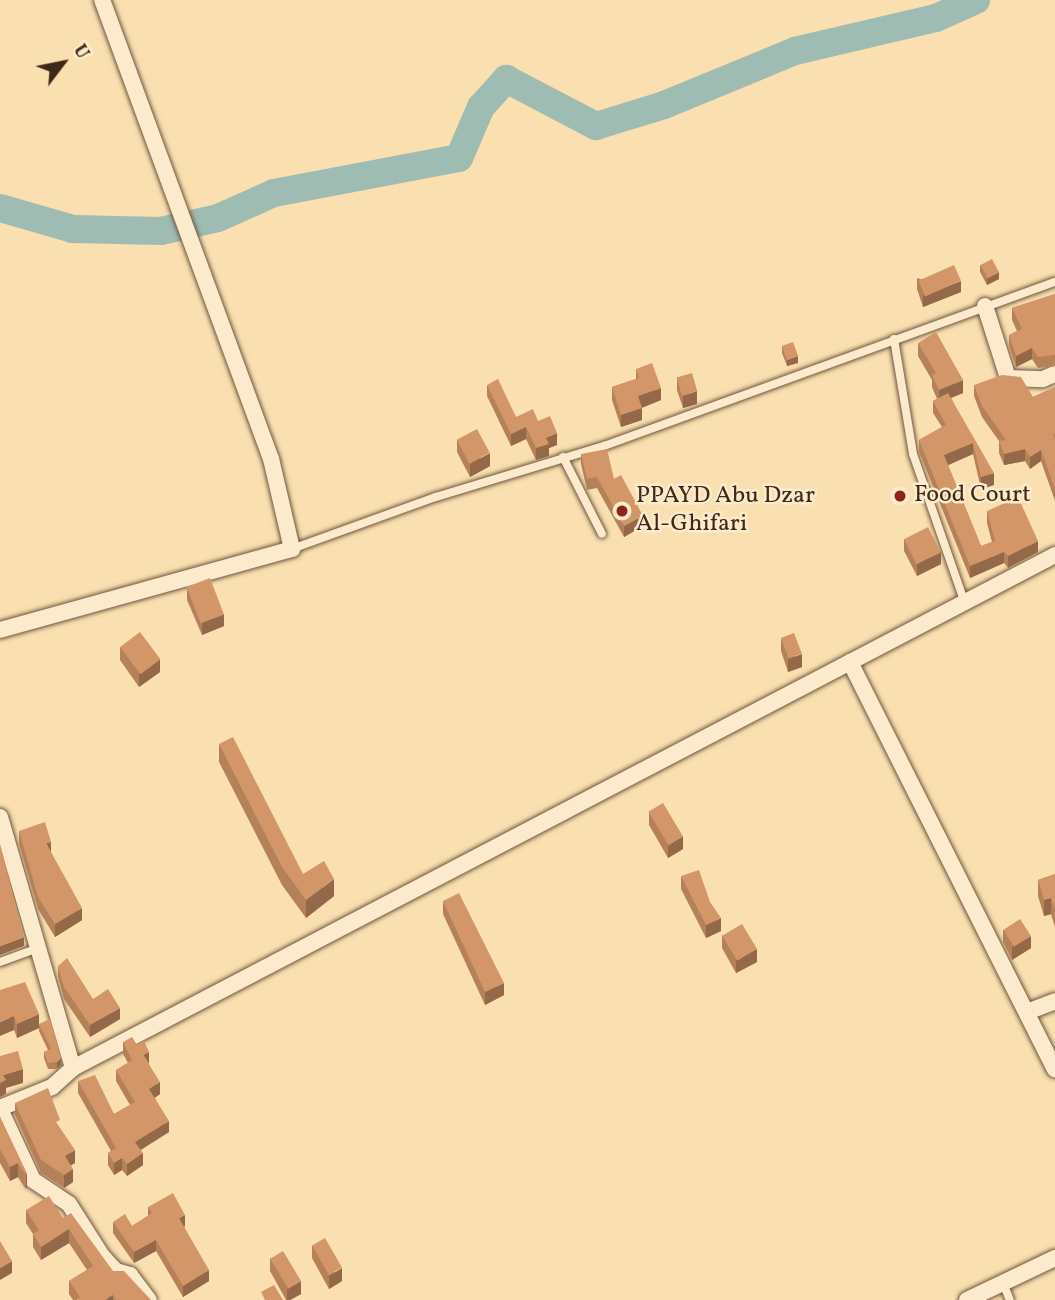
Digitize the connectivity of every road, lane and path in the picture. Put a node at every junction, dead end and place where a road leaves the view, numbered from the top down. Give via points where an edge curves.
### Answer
1 (102, 0) edge
2 (1055, 282) edge
3 (986, 309) junction
4 (894, 339) junction
5 (1055, 374) edge
6 (563, 457) junction
7 (602, 534) dead end
8 (292, 549) junction
9 (1055, 555) edge
10 (965, 603) junction
11 (0, 630) edge
12 (850, 662) junction
13 (0, 817) edge
14 (38, 948) junction
15 (0, 962) edge
16 (1055, 1001) edge
17 (1027, 1012) junction
18 (73, 1068) junction
19 (1055, 1069) edge
20 (0, 1109) edge
21 (1055, 1258) edge
22 (1003, 1283) junction
23 (149, 1300) edge
24 (967, 1300) edge
25 (1010, 1300) edge

1 - 8 street via 271,459
2 - 3 lane
3 - 4 lane
3 - 5 street via 1008,378 1043,379
4 - 6 lane
4 - 10 lane via 913,454
6 - 7 lane
6 - 8 lane
8 - 11 street
9 - 10 street
10 - 12 street
12 - 17 street
12 - 18 street
13 - 14 street
14 - 15 lane
14 - 18 street
16 - 17 street
17 - 19 street
18 - 20 street via 52,1087
20 - 23 street via 33,1180 69,1204 102,1256 116,1271 130,1275
21 - 22 street
22 - 24 street
22 - 25 lane

